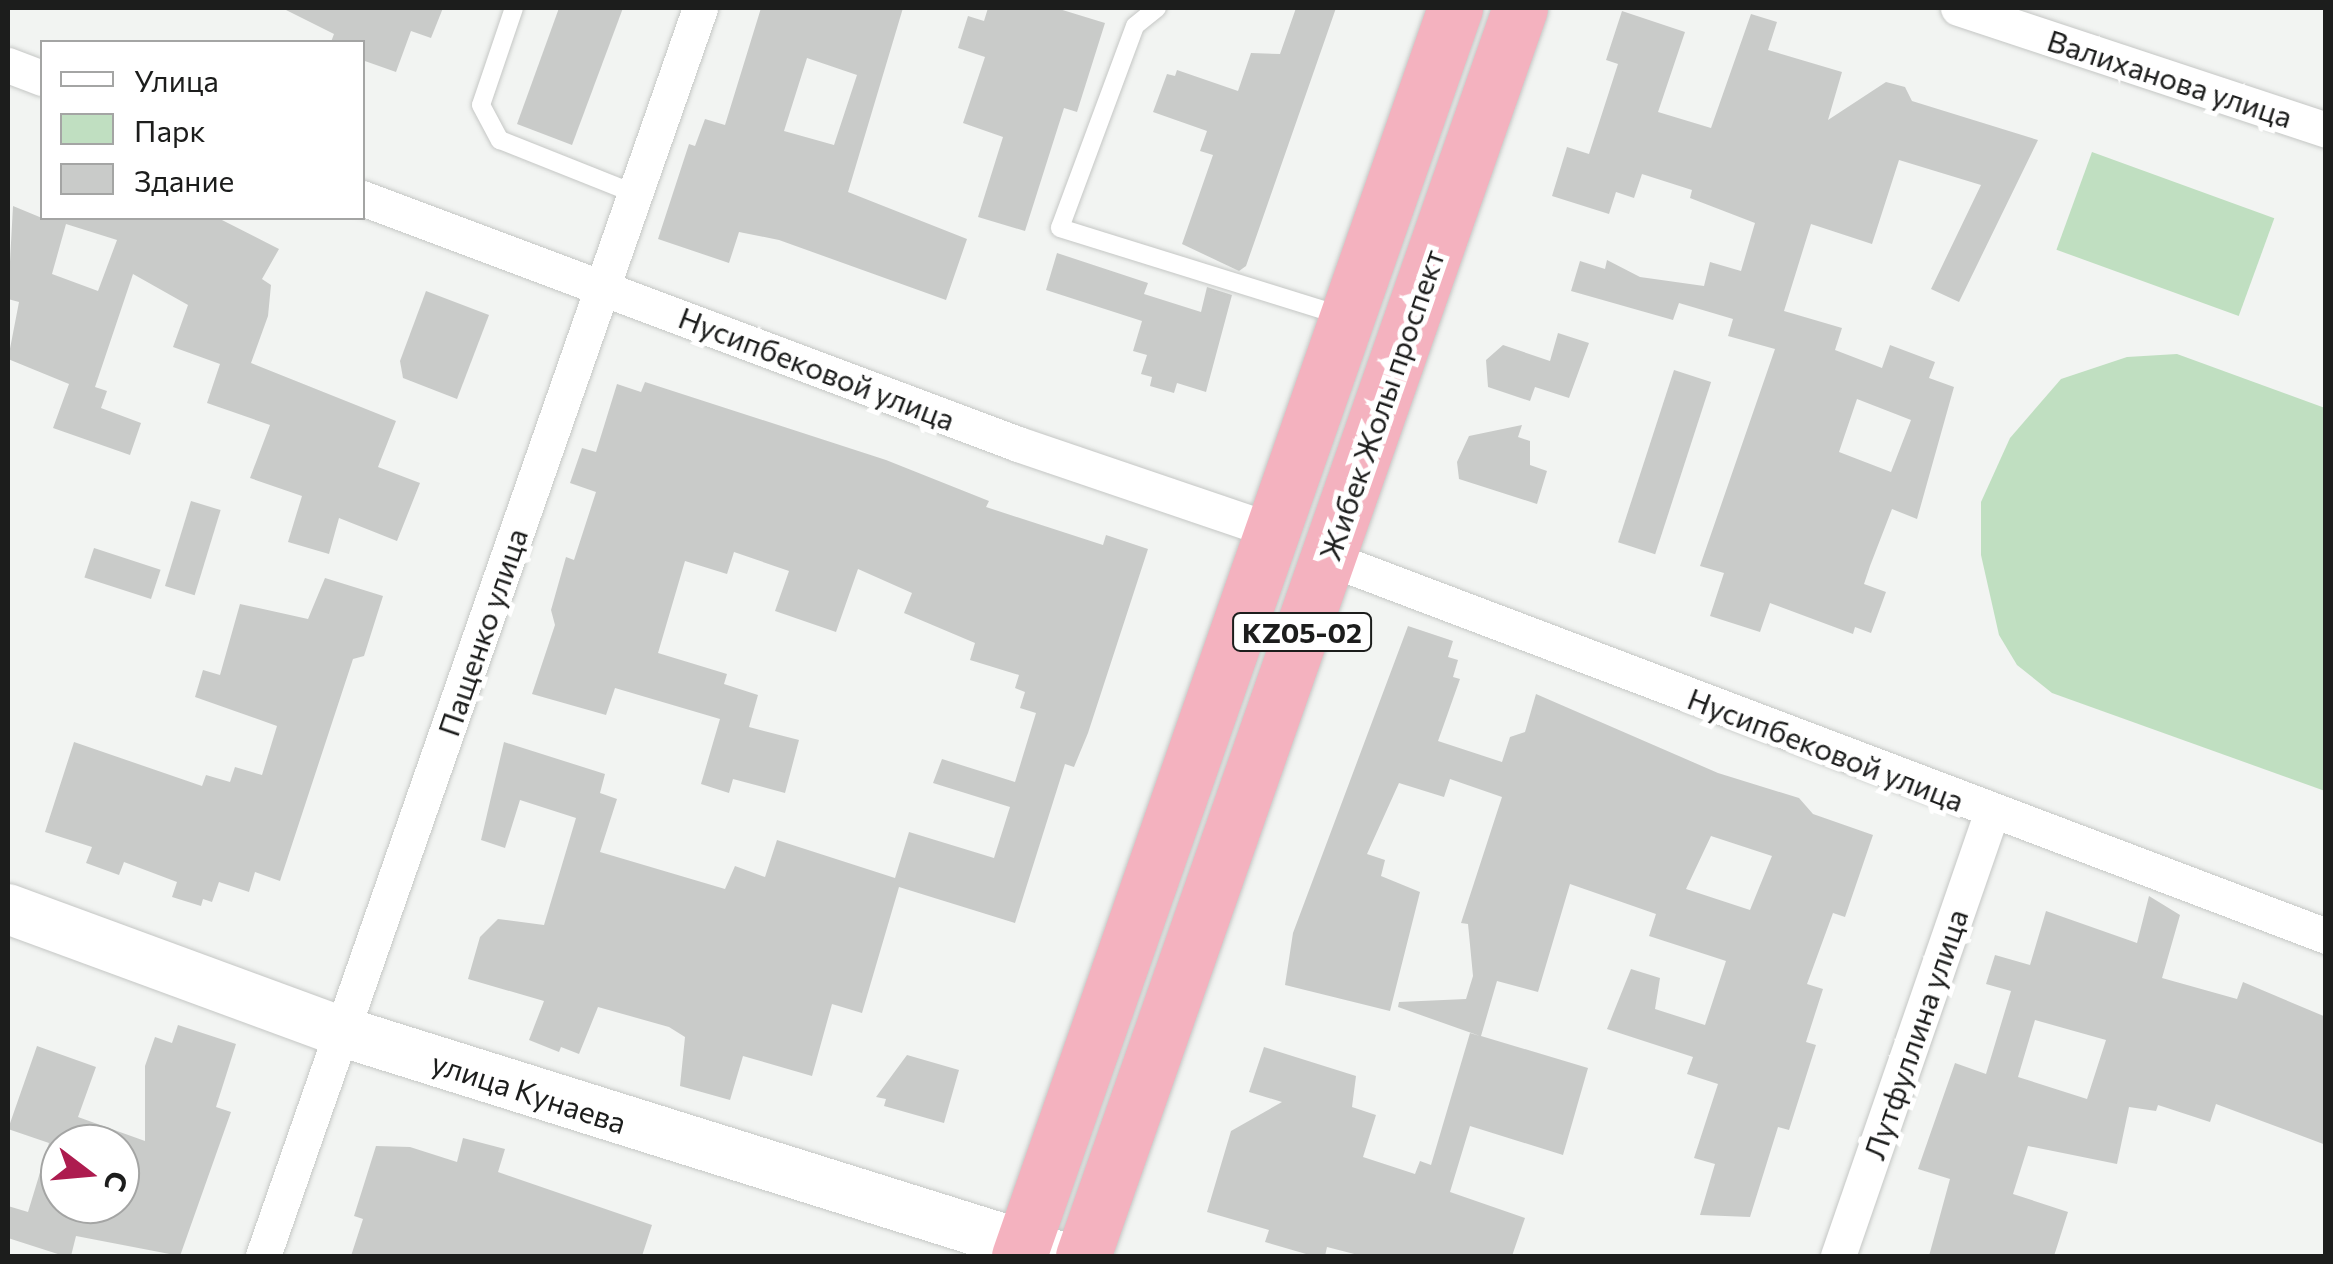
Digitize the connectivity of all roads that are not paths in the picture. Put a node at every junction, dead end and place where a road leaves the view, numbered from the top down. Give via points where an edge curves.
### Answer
1 (514, 8) edge
2 (700, 8) edge
3 (1158, 8) edge
4 (1455, 8) edge
5 (1520, 8) edge
6 (1961, 8) edge
7 (8, 64) edge
8 (40, 77) edge
9 (2326, 130) edge
10 (636, 194) junction
11 (365, 199) edge
12 (603, 289) junction
13 (1348, 318) junction
14 (1274, 531) junction
15 (1328, 558) junction
16 (1992, 812) junction
17 (8, 909) edge
18 (2326, 936) edge
19 (340, 1032) junction
20 (1033, 1253) edge
21 (264, 1256) edge
22 (1084, 1256) edge
23 (1838, 1256) edge

1 - 10 lane via 481,105 500,140
2 - 10 street, Пащенко улица
3 - 13 lane via 1135,26 1060,228
4 - 13 highway, Жибек Жолы проспект / KZ05-02
5 - 15 highway, Жибек Жолы проспект / KZ05-02
6 - 9 street, Валиханова улица
7 - 8 street
10 - 12 street, Пащенко улица
11 - 12 street, Нусипбековой улица
12 - 14 street, Нусипбековой улица
12 - 19 street, Пащенко улица
13 - 14 highway, Жибек Жолы проспект / KZ05-02
14 - 20 highway, Жибек Жолы проспект / KZ05-02
15 - 16 street, Нусипбековой улица
15 - 22 highway, Жибек Жолы проспект / KZ05-02
16 - 18 street, Нусипбековой улица
16 - 23 street, Лутфуллина улица
17 - 19 main road, улица Кунаева
19 - 20 main road, улица Кунаева
19 - 21 street, Пащенко улица

